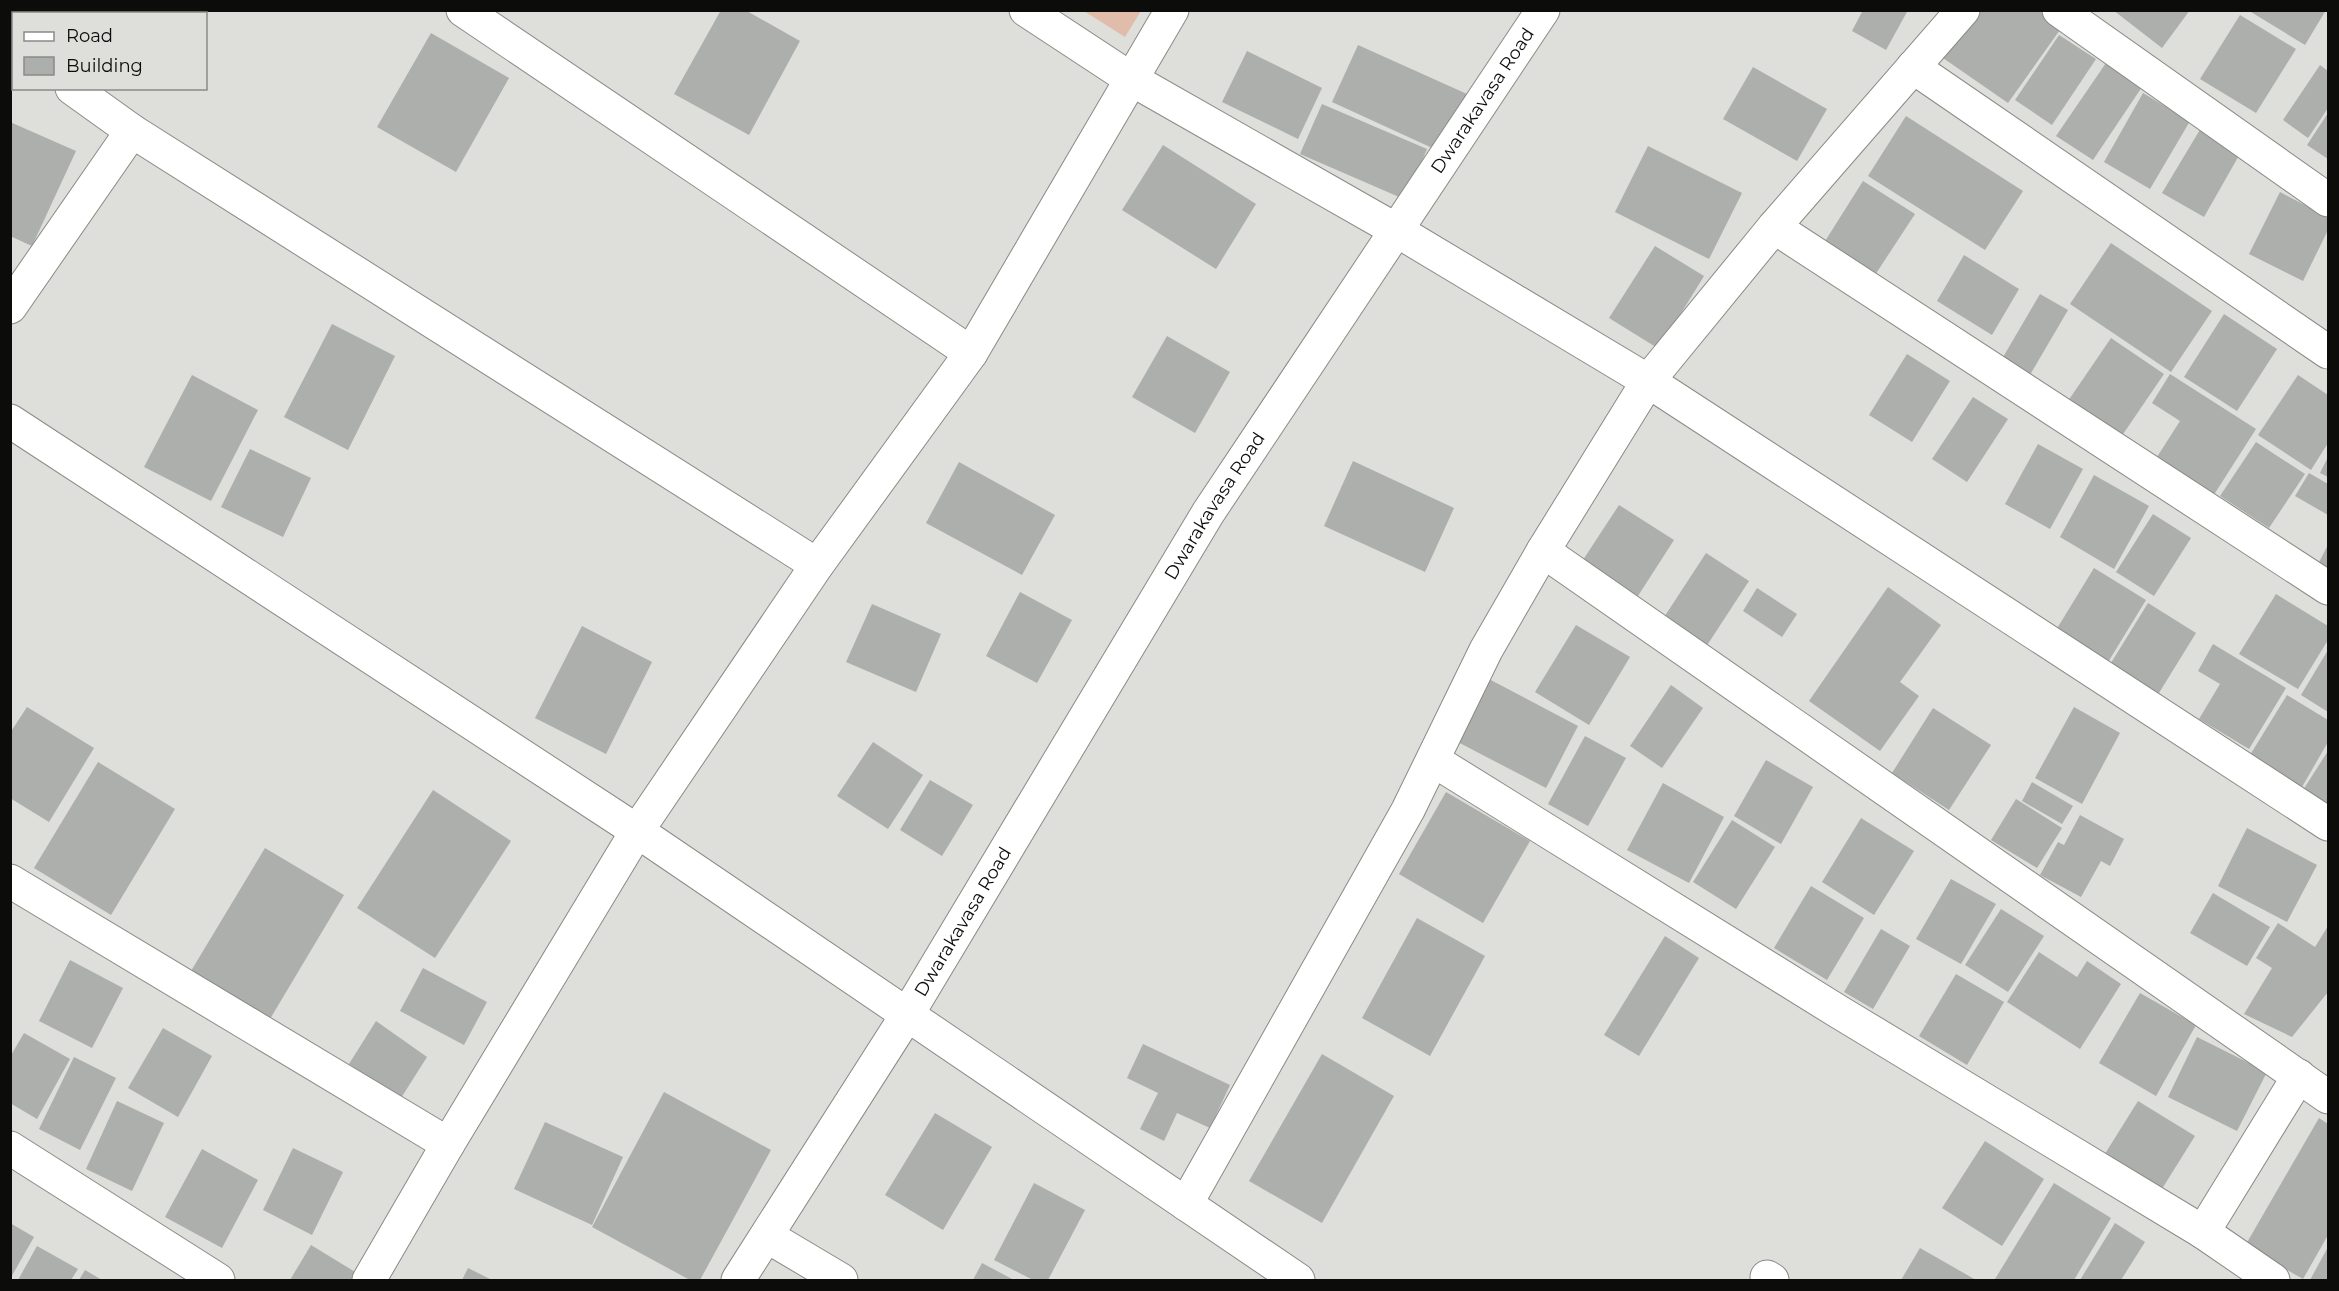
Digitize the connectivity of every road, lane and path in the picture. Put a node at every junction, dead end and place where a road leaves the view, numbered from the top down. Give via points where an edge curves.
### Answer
1 (463, 10) edge
2 (1026, 10) edge
3 (1172, 10) edge
4 (1543, 10) edge
5 (1963, 10) edge
6 (2059, 10) edge
7 (1913, 67) junction
8 (1131, 79) junction
9 (75, 90) edge
10 (132, 131) junction
11 (2328, 200) edge
12 (1774, 227) junction
13 (1396, 230) junction
14 (10, 307) edge
15 (2328, 352) edge
16 (971, 353) junction
17 (1648, 381) junction
18 (10, 421) edge
19 (1543, 551) junction
20 (817, 565) junction
21 (2328, 588) edge
22 (1433, 760) junction
23 (2328, 824) edge
24 (637, 831) junction
25 (10, 881) edge
26 (908, 1015) junction
27 (2299, 1076) junction
28 (2328, 1097) edge
29 (448, 1144) junction
30 (10, 1148) edge
31 (1186, 1204) junction
32 (2203, 1232) junction
33 (767, 1236) junction
34 (218, 1281) edge
35 (369, 1281) edge
36 (738, 1281) edge
37 (842, 1281) edge
38 (1298, 1281) edge
39 (2272, 1281) edge

1 - 16 street
2 - 8 street
3 - 8 street
4 - 13 street, Dwarakavasa Road
5 - 7 street
6 - 11 street
7 - 12 street
7 - 15 street
8 - 13 street
8 - 16 street
9 - 10 street
10 - 14 street
10 - 20 street
12 - 17 street
12 - 21 street
13 - 17 street
13 - 26 street, Dwarakavasa Road via 1208,513
16 - 20 street
17 - 19 street
17 - 23 street
18 - 24 street
19 - 22 street via 1486,650
19 - 27 street
20 - 24 street
22 - 31 street
22 - 32 street
24 - 26 street
24 - 29 street
25 - 29 street
26 - 31 street, Dwarakavasa Road
26 - 33 street, Dwarakavasa Road
27 - 28 street
27 - 32 street
29 - 35 street
30 - 34 street
31 - 38 street, Dwarakavasa Road
32 - 39 street
33 - 36 street, Dwarakavasa Road
33 - 37 street

